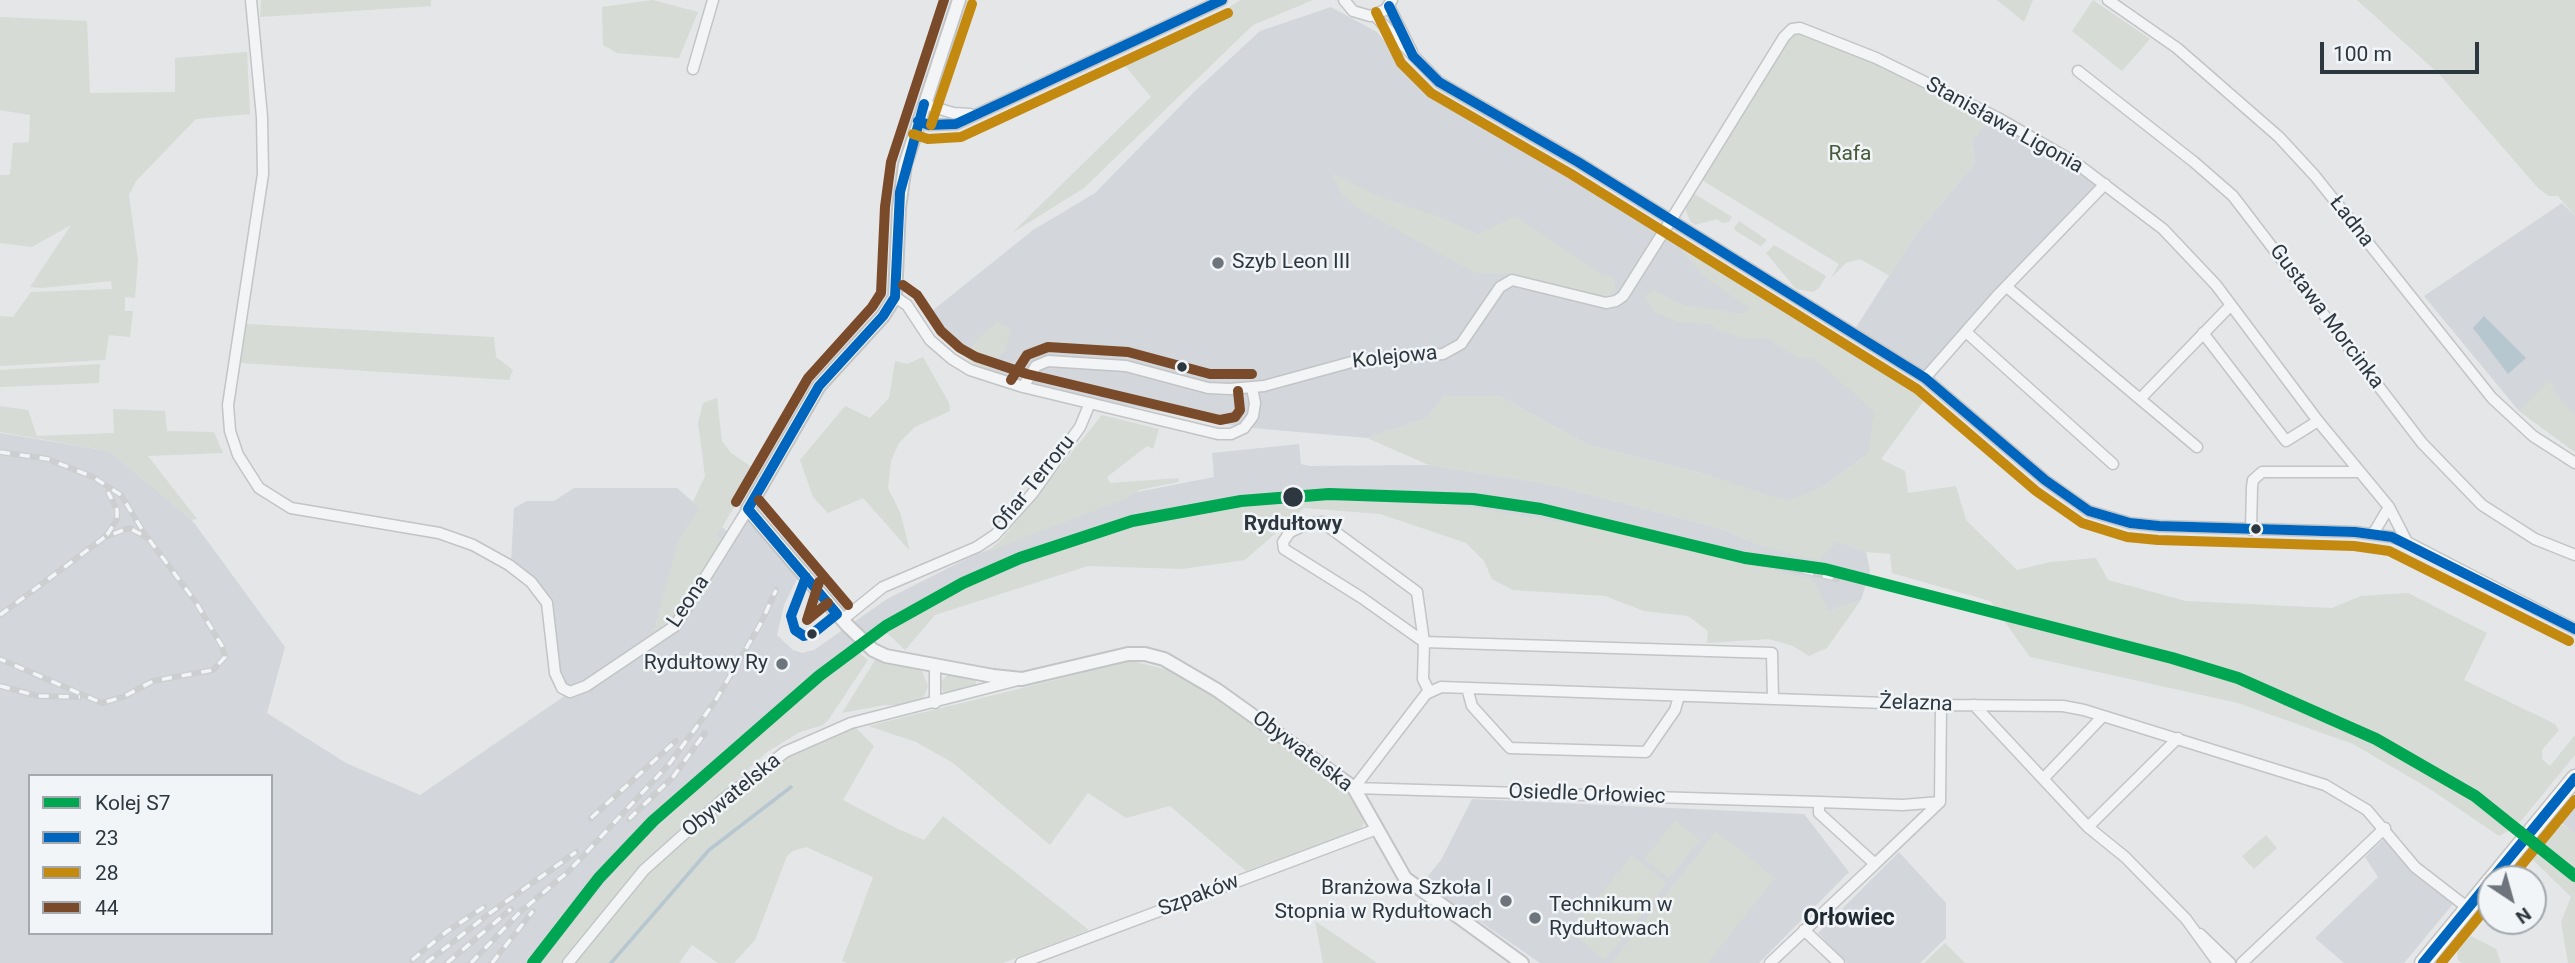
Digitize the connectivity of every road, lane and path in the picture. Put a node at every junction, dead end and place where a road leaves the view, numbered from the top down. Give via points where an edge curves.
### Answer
1 (251, 0) edge
2 (713, 0) edge
3 (959, 0) edge
4 (1222, 0) edge
5 (1345, 0) edge
6 (2108, 0) edge
7 (1390, 3) edge
8 (1375, 16) junction
9 (1413, 56) junction
10 (693, 69) dead end
11 (2078, 71) dead end
12 (924, 104) junction
13 (978, 114) junction
14 (918, 121) junction
15 (2105, 184) junction
16 (1671, 220) junction
17 (2008, 288) junction
18 (895, 297) junction
19 (2231, 305) junction
20 (1966, 332) junction
21 (2203, 333) junction
22 (1925, 378) junction
23 (1023, 387) junction
24 (1252, 388) junction
25 (2140, 399) junction
26 (1090, 404) junction
27 (2318, 421) junction
28 (2197, 447) dead end
29 (2575, 463) edge
30 (2113, 464) dead end
31 (2360, 472) junction
32 (2389, 507) junction
33 (748, 509) junction
34 (2251, 530) junction
35 (2374, 534) junction
36 (2407, 542) junction
37 (2575, 555) edge
38 (842, 620) junction
39 (2575, 629) edge
40 (1424, 642) junction
41 (935, 666) junction
42 (1023, 678) junction
43 (1467, 688) junction
44 (1429, 691) junction
45 (1679, 696) junction
46 (1773, 699) junction
47 (935, 703) junction
48 (1941, 705) junction
49 (1974, 705) junction
50 (2103, 716) junction
51 (2178, 738) junction
52 (2575, 778) edge
53 (2043, 779) junction
54 (1354, 788) junction
55 (1819, 802) junction
56 (1940, 802) junction
57 (2088, 827) junction
58 (2385, 828) junction
59 (1377, 829) junction
60 (1875, 864) junction
61 (2503, 865) edge
62 (2477, 897) edge
63 (2468, 908) junction
64 (2191, 928) junction
65 (1804, 930) junction
66 (1516, 961) edge
67 (568, 963) edge
68 (1021, 963) edge
69 (1770, 963) edge
70 (1839, 963) edge
71 (2218, 963) edge
72 (2230, 963) edge
73 (2242, 963) edge
74 (2423, 963) edge

1 - 33 street, Leona via 263,174 228,405 238,455 259,488 291,508 439,533 509,565 531,582 547,603 555,673 562,688 570,692 675,626
2 - 10 street
3 - 12 street
4 - 13 street
5 - 8 street via 1358,14
6 - 29 street, Ładna via 2177,47 2279,137 2492,398 2533,436
7 - 8 street
7 - 9 street
8 - 9 street
9 - 16 street via 1439,82
11 - 37 street, Gustawa Morcinka via 2232,196 2422,443 2482,505 2535,539
12 - 13 street via 953,113
12 - 14 street
13 - 14 street via 949,126
14 - 18 street via 899,200
15 - 16 street, Stanisława Ligonia via 1998,118 1876,58 1800,27 1784,37
15 - 17 street
15 - 19 street, Stanisława Ligonia via 2183,247
16 - 22 street
16 - 24 street, Kolejowa via 1616,301 1606,303 1512,280 1500,287 1468,337 1452,350 1334,365
17 - 20 street
17 - 25 street
18 - 23 street via 952,359 980,374
18 - 33 street via 819,386
19 - 21 street
19 - 27 street, Stanisława Ligonia
20 - 22 street
20 - 30 street
21 - 25 street
21 - 27 street via 2286,441
22 - 34 street via 2059,492 2089,511 2130,523
23 - 24 street, Kolejowa via 1036,366 1048,361 1126,366 1208,388
23 - 26 street
24 - 26 street via 1253,416 1244,428 1231,434
25 - 28 street
26 - 38 street, Ofiar Terroru via 1080,427 1040,483 995,535 883,587
27 - 31 street, Stanisława Ligonia
31 - 32 street, Stanisława Ligonia
31 - 34 street via 2262,472 2253,480
32 - 35 street
32 - 36 street, Stanisława Ligonia
33 - 38 street
34 - 35 street
35 - 36 street
36 - 39 street
38 - 41 street, Obywatelska via 877,653
40 - 40 street via 1417,592 1329,524 1307,524 1285,537 1284,550
40 - 44 street via 1423,679
40 - 46 street via 1772,653
41 - 42 street, Obywatelska
41 - 47 street
42 - 47 street, Obywatelska
42 - 54 street, Obywatelska via 1128,654 1155,656 1217,690
43 - 44 street, Żelazna
43 - 45 street, Żelazna
43 - 45 street via 1472,706 1510,748 1646,752 1675,710
44 - 54 street
45 - 46 street, Żelazna
46 - 48 street, Żelazna
47 - 67 street, Obywatelska via 836,728 763,766 644,870
48 - 49 street, Żelazna
48 - 56 street
49 - 50 street, Żelazna via 2063,706
49 - 53 street
50 - 51 street, Żelazna
50 - 53 street
51 - 57 street
51 - 58 street, Żelazna via 2325,785 2357,803
52 - 61 main road
53 - 57 street
54 - 55 street, Osiedle Orłowiec
54 - 59 street, Obywatelska
55 - 56 street, Osiedle Orłowiec
55 - 60 street via 1819,813
56 - 60 street
57 - 64 street via 2125,857
58 - 63 street, Żelazna via 2415,867
58 - 73 street
59 - 66 street, Obywatelska via 1405,878
59 - 68 street, Szpaków
60 - 65 street
62 - 63 main road
63 - 74 main road
64 - 71 street
64 - 72 street
65 - 69 street
65 - 70 street

